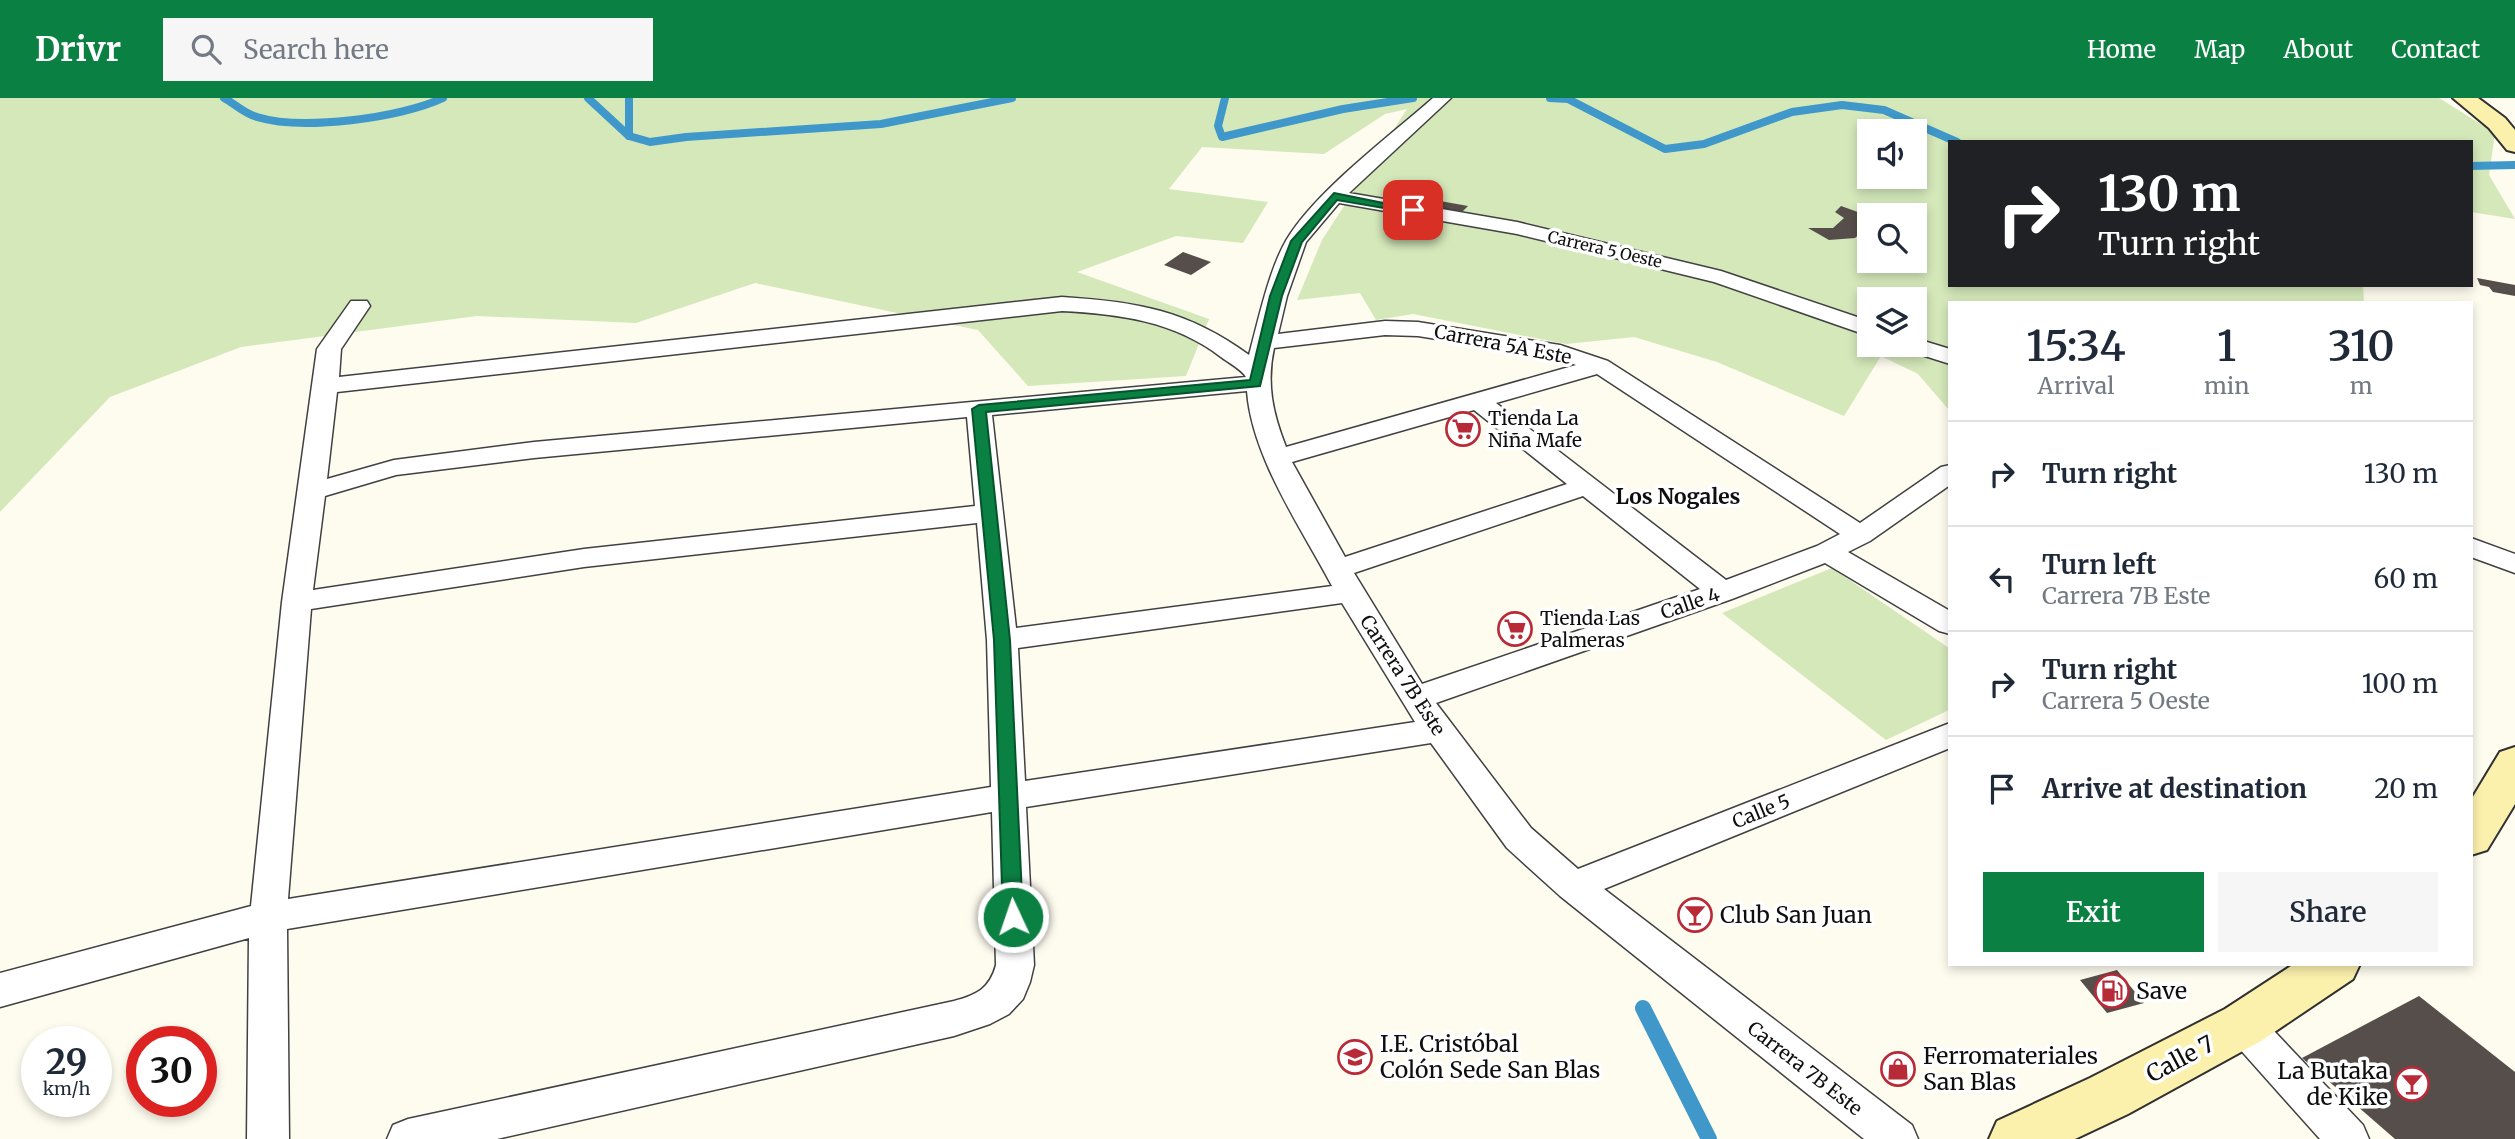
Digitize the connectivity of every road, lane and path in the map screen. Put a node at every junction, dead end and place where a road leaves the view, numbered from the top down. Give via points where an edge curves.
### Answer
1 (2464, 98) edge
2 (2497, 98) edge
3 (1440, 101) edge
4 (2497, 123) junction
5 (2515, 145) edge
6 (1334, 196) junction
7 (359, 306) dead end
8 (1857, 325) edge
9 (1927, 349) edge
10 (1948, 356) edge
11 (1259, 366) junction
12 (1601, 366) junction
13 (326, 386) junction
14 (1478, 401) junction
15 (979, 409) junction
16 (1277, 458) junction
17 (1948, 474) edge
18 (1588, 486) junction
19 (311, 492) junction
20 (989, 513) junction
21 (1860, 535) junction
22 (2473, 548) edge
23 (1827, 552) junction
24 (2515, 564) edge
25 (1344, 581) junction
26 (1722, 592) junction
27 (297, 602) junction
28 (1948, 623) edge
29 (1002, 640) junction
30 (1415, 698) junction
31 (1439, 730) junction
32 (1948, 736) edge
33 (2515, 763) edge
34 (1007, 797) junction
35 (2473, 834) edge
36 (1573, 886) junction
37 (268, 917) junction
38 (2332, 966) edge
39 (0, 990) edge
40 (2243, 1025) junction
41 (268, 1139) edge
42 (408, 1139) edge
43 (1897, 1139) edge
44 (2017, 1139) edge
45 (2348, 1139) edge

1 - 4 street
2 - 4 street via 2502,111
3 - 6 street, Carrera 7B Este
4 - 5 street
6 - 8 street, Carrera 5 Oeste via 1517,228 1721,277
6 - 11 street, Carrera 7B Este via 1296,241 1276,296
7 - 13 street via 329,349
9 - 10 street
11 - 12 street, Carrera 5A Este via 1385,328 1560,352
11 - 13 street via 1192,328 1135,312 1062,303
11 - 15 street, Carrera 5A Este
11 - 16 street, Carrera 7B Este via 1261,414
12 - 14 street
12 - 21 street, Carrera 5A Este
13 - 19 street
14 - 16 street
14 - 18 street
15 - 19 street, Carrera 5A Este via 462,458 394,468
15 - 20 street
16 - 25 street, Carrera 7B Este
17 - 21 street, Calle 4
18 - 25 street
18 - 26 street
19 - 27 street
20 - 27 street via 584,558
20 - 29 street
21 - 23 street, Calle 4
22 - 24 street
23 - 26 street, Calle 4
23 - 28 street
25 - 29 street
25 - 30 street, Carrera 7B Este
26 - 30 street, Calle 4
27 - 37 street
29 - 34 street
30 - 31 street, Carrera 7B Este
31 - 34 street
31 - 36 street, Carrera 7B Este via 1519,838
32 - 36 street, Calle 5
33 - 35 street
34 - 37 street
34 - 42 street via 1015,965 1009,987 997,1002 934,1023
36 - 43 street, Carrera 7B Este
37 - 39 street
37 - 41 street
38 - 40 street, Calle 7
40 - 44 street, Calle 7 via 2109,1097
40 - 45 street

